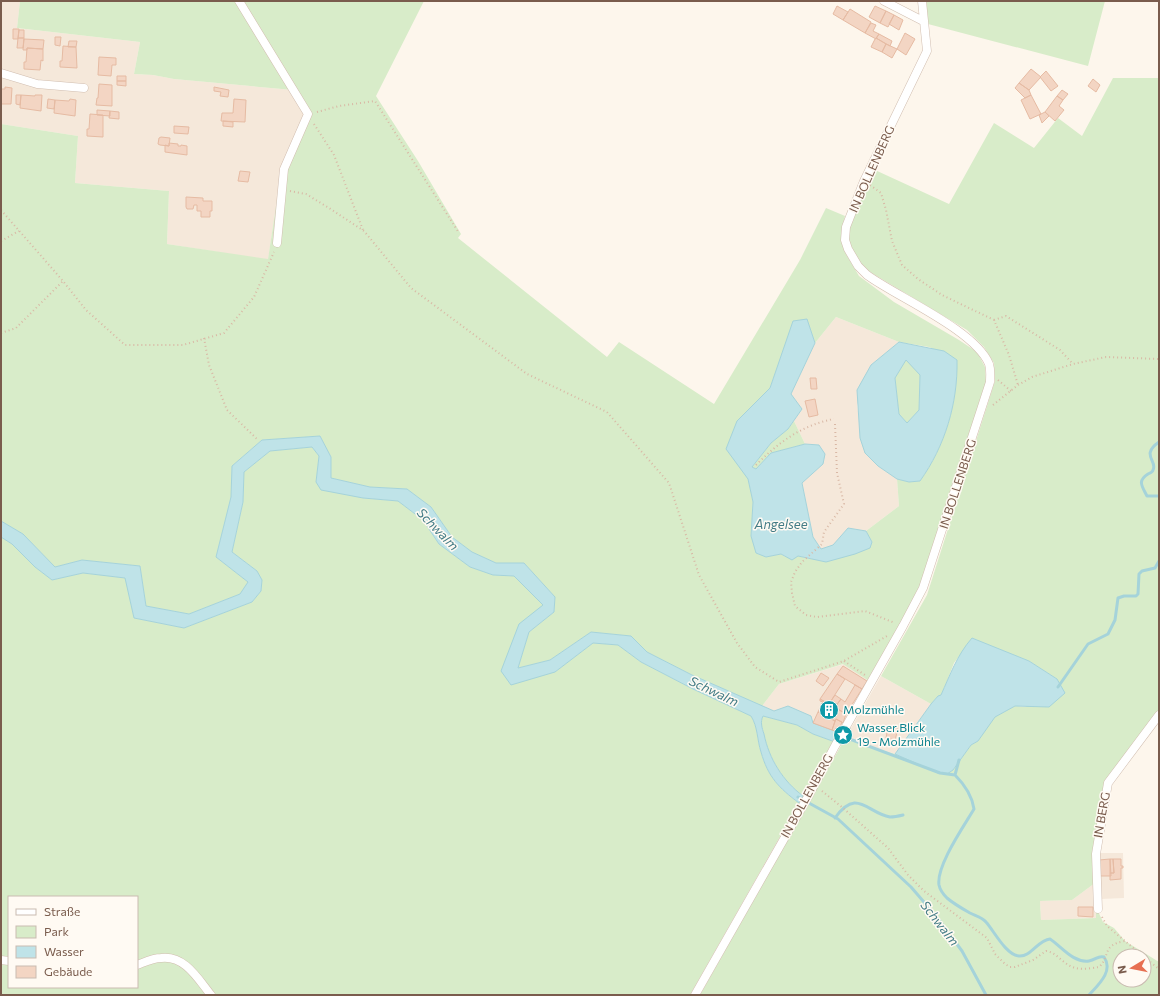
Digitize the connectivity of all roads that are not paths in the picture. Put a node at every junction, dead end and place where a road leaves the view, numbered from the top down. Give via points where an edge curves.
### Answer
1 (239, 1) edge
2 (884, 1) edge
3 (922, 1) edge
4 (923, 21) junction
5 (1, 73) edge
6 (84, 88) dead end
7 (277, 243) road end
8 (1159, 715) edge
9 (1098, 909) road end
10 (138, 964) edge
11 (211, 995) edge
12 (694, 995) edge

1 - 7 street via 308,114 284,169
2 - 4 street
3 - 4 street, IN BOLLENBERG
4 - 12 street, IN BOLLENBERG via 927,51 864,181 846,227 845,240 852,258 874,280 952,327 974,344 989,365 990,382 923,588 809,795
5 - 6 street via 37,84
8 - 9 street, IN BERG via 1108,783 1096,854
10 - 11 street via 167,957 179,961 189,968

